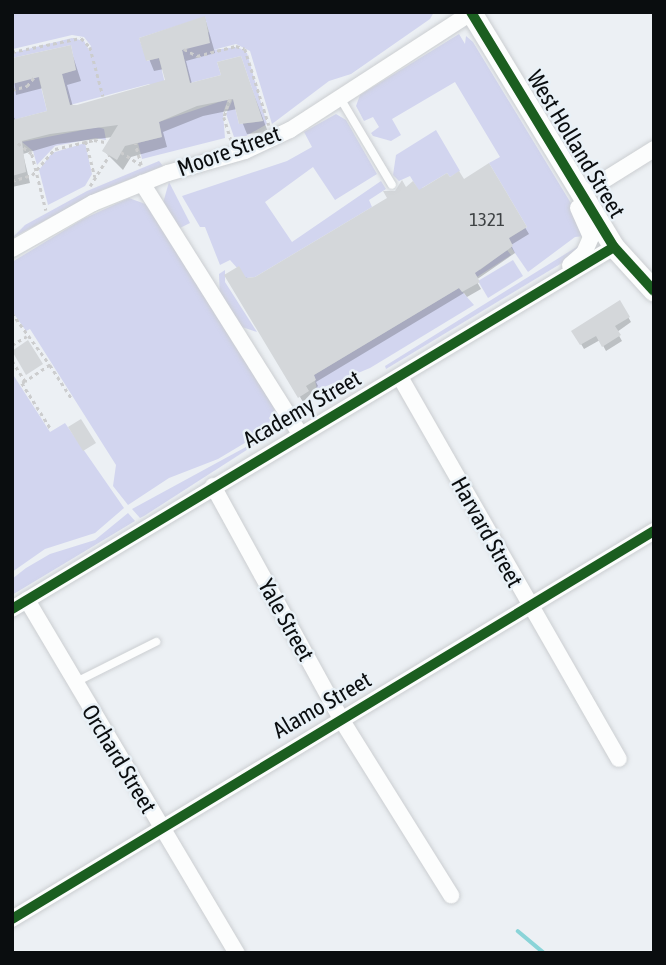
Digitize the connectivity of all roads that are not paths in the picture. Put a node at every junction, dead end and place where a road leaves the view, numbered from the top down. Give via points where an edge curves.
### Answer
1 (471, 12) edge
2 (340, 98) junction
3 (654, 149) edge
4 (142, 183) junction
5 (393, 185) dead end
6 (579, 190) junction
7 (614, 247) junction
8 (12, 249) edge
9 (564, 277) junction
10 (654, 291) edge
11 (400, 377) junction
12 (300, 434) junction
13 (213, 486) junction
14 (654, 531) edge
15 (27, 600) junction
16 (529, 607) junction
17 (12, 609) edge
18 (156, 642) dead end
19 (74, 683) junction
20 (341, 719) junction
21 (620, 759) dead end
22 (160, 828) junction
23 (451, 895) dead end
24 (12, 919) edge
25 (237, 953) edge

1 - 2 street, Moore Street
1 - 6 street, West Holland Street
2 - 4 street, Moore Street via 290,130 245,151
2 - 5 lane
3 - 6 street
4 - 8 street, Moore Street via 93,203
4 - 12 street
6 - 7 street, West Holland Street
6 - 9 street via 577,206 591,237
7 - 9 street, Academy Street
7 - 10 street, West Holland Street
9 - 11 street, Academy Street
11 - 12 street, Academy Street
11 - 16 street, Harvard Street
12 - 13 street, Academy Street
13 - 15 street, Academy Street
13 - 20 street, Yale Street
14 - 16 street, Alamo Street
15 - 17 street, Academy Street
15 - 19 street, Orchard Street
16 - 20 street, Alamo Street
16 - 21 street, Harvard Street
18 - 19 lane
19 - 22 street, Orchard Street
20 - 22 street, Alamo Street
20 - 23 street, Yale Street
22 - 24 street, Alamo Street
22 - 25 street, Orchard Street

